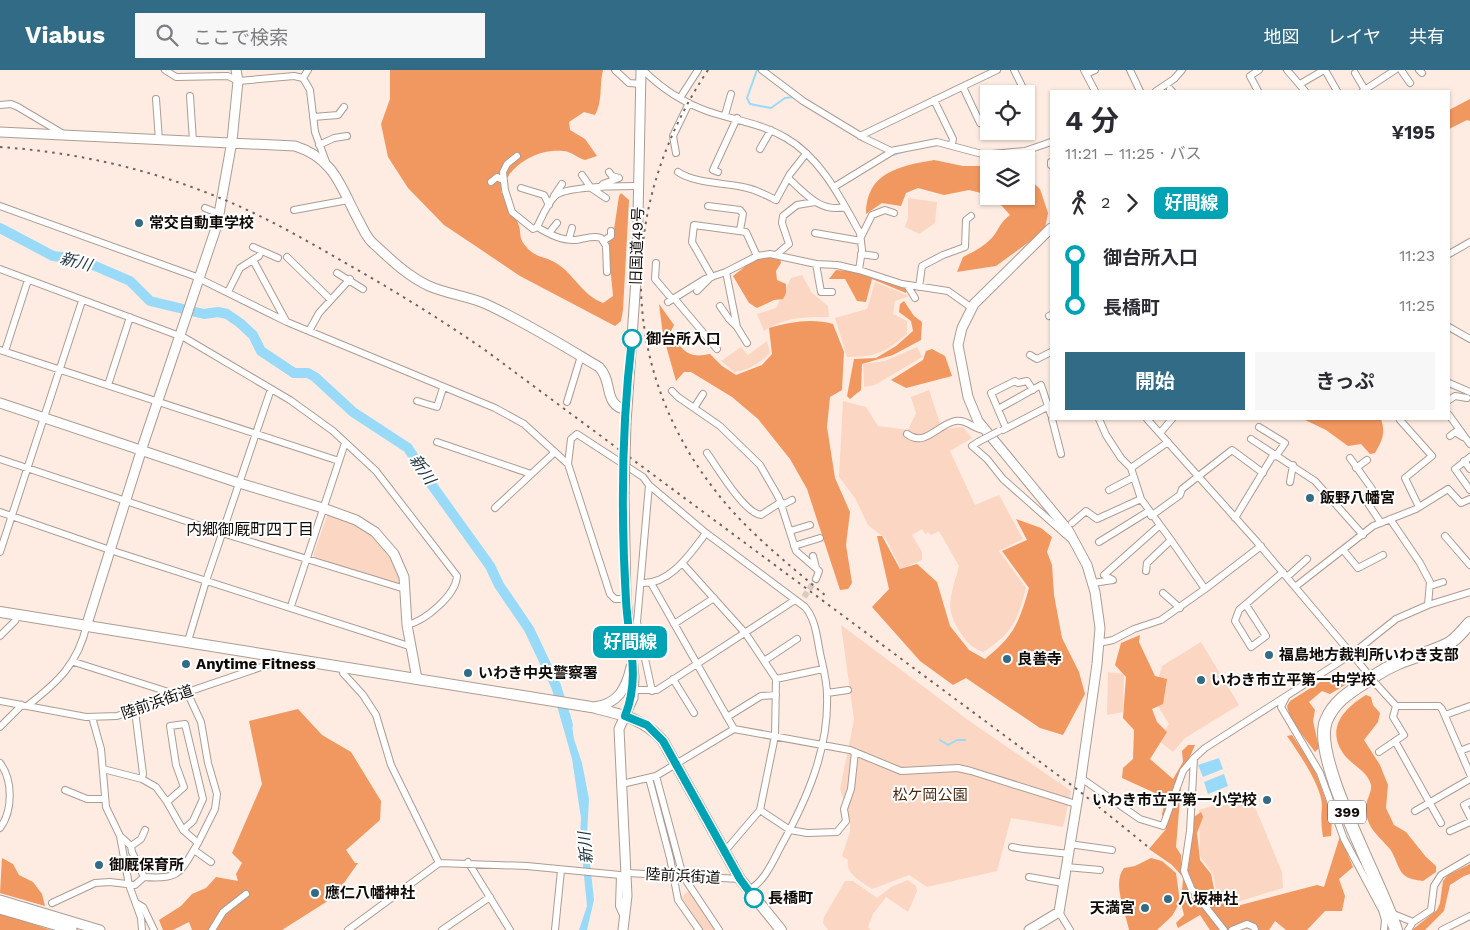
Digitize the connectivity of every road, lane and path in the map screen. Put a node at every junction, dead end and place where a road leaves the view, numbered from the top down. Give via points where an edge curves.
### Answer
1 (165, 70) edge
2 (236, 70) edge
3 (308, 70) edge
4 (614, 70) edge
5 (642, 70) edge
6 (698, 70) edge
7 (762, 70) edge
8 (997, 70) edge
9 (1014, 70) edge
10 (1095, 70) edge
11 (1130, 70) edge
12 (1182, 70) edge
13 (1259, 70) edge
14 (1287, 70) edge
15 (1325, 70) edge
16 (1395, 70) edge
17 (1401, 70) edge
18 (1085, 72) edge
19 (295, 73) edge
20 (1355, 73) dead end
21 (303, 78) junction
22 (238, 81) junction
23 (1410, 83) dead end
24 (641, 84) junction
25 (1300, 84) junction
26 (1022, 85) edge
27 (962, 86) junction
28 (1094, 90) edge
29 (1140, 90) edge
30 (1158, 90) edge
31 (1257, 90) edge
32 (1304, 90) edge
33 (1336, 90) edge
34 (1364, 90) edge
35 (1365, 90) edge
36 (731, 94) dead end
37 (190, 96) dead end
38 (680, 98) junction
39 (156, 99) dead end
40 (934, 100) junction
41 (689, 103) junction
42 (0, 105) edge
43 (344, 108) dead end
44 (725, 115) junction
45 (313, 117) junction
46 (736, 118) junction
47 (980, 123) dead end
48 (771, 130) junction
49 (0, 132) edge
50 (65, 135) junction
51 (347, 136) dead end
52 (860, 136) junction
53 (159, 140) junction
54 (192, 141) junction
55 (232, 141) junction
56 (1050, 142) edge
57 (952, 144) junction
58 (319, 145) junction
59 (760, 149) dead end
60 (676, 152) dead end
61 (892, 152) junction
62 (805, 155) junction
63 (517, 156) dead end
64 (326, 162) junction
65 (609, 172) dead end
66 (678, 172) dead end
67 (718, 172) dead end
68 (582, 175) dead end
69 (788, 178) junction
70 (503, 180) junction
71 (491, 182) dead end
72 (562, 184) dead end
73 (638, 186) junction
74 (834, 187) junction
75 (522, 188) dead end
76 (591, 188) junction
77 (599, 188) junction
78 (554, 197) junction
79 (606, 198) dead end
80 (348, 200) junction
81 (815, 202) junction
82 (549, 205) junction
83 (0, 206) edge
84 (708, 206) dead end
85 (845, 207) junction
86 (205, 208) dead end
87 (294, 210) dead end
88 (215, 212) dead end
89 (894, 213) dead end
90 (971, 216) dead end
91 (557, 223) dead end
92 (537, 226) junction
93 (572, 228) dead end
94 (1050, 229) edge
95 (740, 230) junction
96 (611, 231) dead end
97 (549, 233) junction
98 (815, 233) dead end
99 (569, 239) junction
100 (861, 239) junction
101 (603, 241) junction
102 (1470, 242) edge
103 (253, 247) dead end
104 (261, 251) junction
105 (1450, 253) edge
106 (861, 254) junction
107 (776, 255) junction
108 (756, 256) junction
109 (875, 256) dead end
110 (287, 257) dead end
111 (278, 258) dead end
112 (253, 260) junction
113 (656, 263) dead end
114 (816, 264) junction
115 (0, 269) edge
116 (858, 270) junction
117 (607, 272) dead end
118 (726, 272) junction
119 (338, 273) dead end
120 (711, 277) junction
121 (350, 279) junction
122 (28, 280) junction
123 (198, 280) junction
124 (907, 285) junction
125 (919, 287) junction
126 (363, 289) dead end
127 (697, 291) dead end
128 (228, 292) junction
129 (832, 292) dead end
130 (915, 298) dead end
131 (82, 300) junction
132 (331, 300) junction
133 (671, 300) junction
134 (720, 306) dead end
135 (972, 308) junction
136 (130, 318) junction
137 (287, 322) junction
138 (737, 327) junction
139 (1450, 328) edge
140 (309, 331) junction
141 (180, 334) junction
142 (1470, 339) edge
143 (748, 343) dead end
144 (717, 349) dead end
145 (2, 351) edge
146 (1050, 352) edge
147 (1030, 355) dead end
148 (580, 356) junction
149 (60, 369) junction
150 (1450, 384) edge
151 (108, 385) junction
152 (271, 388) junction
153 (443, 388) junction
154 (1033, 390) junction
155 (672, 391) dead end
156 (703, 394) dead end
157 (1469, 395) edge
158 (1450, 399) edge
159 (417, 401) dead end
160 (158, 402) junction
161 (567, 402) dead end
162 (0, 403) edge
163 (1050, 405) edge
164 (694, 408) junction
165 (998, 409) junction
166 (627, 410) junction
167 (1450, 416) edge
168 (45, 417) junction
169 (1053, 420) edge
170 (1099, 420) edge
171 (1147, 420) edge
172 (1171, 420) edge
173 (1400, 420) dead end
174 (1259, 427) dead end
175 (1006, 428) junction
176 (985, 430) junction
177 (1160, 433) junction
178 (906, 434) dead end
179 (254, 435) junction
180 (1450, 436) dead end
181 (1463, 437) junction
182 (1251, 439) dead end
183 (437, 442) dead end
184 (1168, 442) junction
185 (345, 443) junction
186 (1470, 444) edge
187 (142, 450) junction
188 (555, 452) junction
189 (707, 453) dead end
190 (1060, 454) dead end
191 (1276, 456) junction
192 (1350, 458) dead end
193 (0, 459) edge
194 (1467, 459) edge
195 (1367, 460) dead end
196 (339, 461) junction
197 (568, 464) junction
198 (1293, 465) junction
199 (27, 468) junction
200 (1131, 468) junction
201 (1356, 468) junction
202 (1470, 469) edge
203 (1262, 473) junction
204 (531, 474) junction
205 (1134, 477) junction
206 (1199, 477) junction
207 (1290, 482) dead end
208 (239, 483) junction
209 (649, 485) junction
210 (1109, 490) dead end
211 (1470, 490) edge
212 (1141, 499) junction
213 (1470, 499) edge
214 (792, 500) dead end
215 (125, 502) junction
216 (781, 504) junction
217 (323, 508) junction
218 (495, 508) dead end
219 (1419, 508) junction
220 (0, 512) edge
221 (1150, 514) junction
222 (12, 516) junction
223 (1234, 518) junction
224 (1390, 519) junction
225 (1072, 523) dead end
226 (1381, 523) junction
227 (810, 525) dead end
228 (1159, 526) junction
229 (790, 531) junction
230 (222, 533) junction
231 (706, 533) junction
232 (1363, 534) junction
233 (1445, 536) dead end
234 (820, 538) dead end
235 (1171, 540) junction
236 (1099, 542) dead end
237 (1077, 544) junction
238 (794, 546) junction
239 (1261, 546) junction
240 (110, 550) junction
241 (1344, 551) junction
242 (0, 552) edge
243 (813, 556) dead end
244 (1383, 556) dead end
245 (307, 558) junction
246 (1307, 559) dead end
247 (683, 564) junction
248 (1470, 565) edge
249 (816, 568) junction
250 (1146, 571) dead end
251 (1285, 574) junction
252 (816, 579) tunnel mouth
253 (206, 581) junction
254 (1443, 582) dead end
255 (641, 583) junction
256 (651, 583) junction
257 (1093, 583) junction
258 (1430, 586) junction
259 (1295, 587) junction
260 (405, 589) junction
261 (1206, 589) junction
262 (1470, 592) edge
263 (1163, 593) dead end
264 (714, 598) junction
265 (626, 599) junction
266 (799, 600) junction
267 (1246, 605) junction
268 (291, 606) junction
269 (1428, 606) junction
270 (1180, 608) junction
271 (0, 612) edge
272 (18, 615) junction
273 (1470, 623) edge
274 (87, 624) junction
275 (674, 624) junction
276 (407, 625) junction
277 (746, 634) junction
278 (0, 636) edge
279 (797, 639) dead end
280 (188, 641) junction
281 (1099, 643) junction
282 (413, 647) junction
283 (1352, 654) junction
284 (277, 655) junction
285 (632, 661) junction
286 (764, 661) junction
287 (74, 662) junction
288 (697, 664) junction
289 (344, 666) junction
290 (823, 668) junction
291 (418, 679) junction
292 (674, 679) junction
293 (776, 679) junction
294 (634, 690) junction
295 (848, 690) dead end
296 (652, 691) junction
297 (187, 692) junction
298 (827, 693) junction
299 (178, 695) junction
300 (776, 696) junction
301 (1286, 696) junction
302 (0, 701) edge
303 (24, 706) junction
304 (1396, 706) junction
305 (1470, 706) edge
306 (591, 707) junction
307 (135, 711) junction
308 (694, 712) dead end
309 (1444, 715) junction
310 (625, 716) junction
311 (92, 717) junction
312 (727, 717) junction
313 (0, 727) edge
314 (734, 729) junction
315 (775, 736) junction
316 (1395, 741) junction
317 (823, 744) junction
318 (1470, 747) edge
319 (1460, 751) junction
320 (855, 752) junction
321 (1380, 752) dead end
322 (1194, 758) junction
323 (0, 763) edge
324 (676, 764) junction
325 (103, 769) junction
326 (1470, 774) edge
327 (656, 776) junction
328 (649, 778) junction
329 (1081, 778) junction
330 (142, 779) junction
331 (1470, 780) edge
332 (622, 784) junction
333 (65, 790) dead end
334 (105, 799) junction
335 (167, 802) junction
336 (1470, 802) edge
337 (1429, 803) junction
338 (1076, 804) junction
339 (760, 810) junction
340 (1415, 811) dead end
341 (1470, 817) edge
342 (1470, 822) edge
343 (1441, 823) dead end
344 (0, 828) edge
345 (144, 830) dead end
346 (182, 830) junction
347 (790, 830) junction
348 (1450, 831) dead end
349 (120, 836) junction
350 (198, 843) junction
351 (132, 846) junction
352 (1012, 847) dead end
353 (1069, 849) junction
354 (194, 850) junction
355 (1112, 850) dead end
356 (725, 851) junction
357 (1470, 858) edge
358 (211, 862) dead end
359 (468, 862) junction
360 (439, 863) junction
361 (1066, 867) junction
362 (561, 870) junction
363 (1100, 870) dead end
364 (627, 873) junction
365 (673, 876) junction
366 (683, 876) junction
367 (144, 877) junction
368 (1029, 877) dead end
369 (740, 879) junction
370 (1063, 883) junction
371 (129, 885) junction
372 (748, 890) junction
373 (246, 894) dead end
374 (490, 898) junction
375 (0, 900) edge
376 (52, 903) dead end
377 (136, 903) junction
378 (0, 909) edge
379 (1059, 912) junction
380 (1470, 916) edge
381 (624, 917) junction
382 (1413, 922) junction
383 (1390, 923) edge
384 (72, 930) edge
385 (100, 930) edge
386 (142, 930) edge
387 (154, 930) edge
388 (212, 930) edge
389 (348, 930) edge
390 (442, 930) edge
391 (510, 930) edge
392 (555, 930) edge
393 (623, 930) edge
394 (699, 930) edge
395 (719, 930) edge
396 (781, 930) edge
397 (1029, 930) edge
398 (1070, 930) edge
399 (1224, 930) edge
400 (1232, 930) edge
401 (1255, 930) edge
402 (1408, 930) edge
403 (1442, 930) edge

1 - 22 street via 176,77 228,76
2 - 22 street
3 - 21 street
4 - 24 street via 629,83
5 - 24 street, 旧国道49号
5 - 38 street
6 - 38 street
7 - 52 street via 803,101
8 - 27 street
9 - 26 street
10 - 18 street
11 - 29 street
12 - 30 street
13 - 31 street via 1250,76
14 - 25 street
15 - 25 street
15 - 33 street
16 - 35 street
17 - 23 street
18 - 28 street
19 - 21 street
19 - 22 street
20 - 34 street
21 - 45 street via 310,90
22 - 55 street
24 - 73 street, 旧国道49号
25 - 32 street
27 - 40 street
27 - 47 street
36 - 44 street
37 - 54 street
38 - 41 street
39 - 53 street
40 - 52 street
40 - 57 street via 953,139
41 - 44 street
41 - 60 street via 673,136
42 - 50 street via 18,107
43 - 45 street via 338,115
44 - 46 street
45 - 58 street
46 - 48 street
46 - 67 street via 713,170
48 - 59 street
48 - 62 street via 792,142
49 - 50 street
50 - 53 street
51 - 58 street
52 - 61 street
53 - 54 street
54 - 55 street
55 - 64 street via 295,146
55 - 123 street via 217,225
56 - 57 street via 1024,151 986,154
57 - 61 street via 926,143
58 - 64 street
61 - 74 street
62 - 69 street
62 - 74 street via 823,171
63 - 70 street via 507,164
64 - 80 street
65 - 77 street via 619,178
66 - 69 street via 710,182 743,187 776,200
68 - 76 street
69 - 81 street
70 - 71 street via 497,177
70 - 92 street via 512,212 534,229
72 - 78 street
73 - 77 street
73 - 166 street, 旧国道49号 via 637,265
74 - 85 street
75 - 82 street via 544,195
76 - 77 street
76 - 78 street via 568,190
76 - 79 street
78 - 82 street
80 - 87 street
80 - 148 street via 374,245 416,279 484,303
81 - 85 street via 830,208
81 - 107 street via 797,205 783,216 789,244
82 - 92 street
83 - 123 street
84 - 95 street via 740,210 743,214
85 - 100 street
86 - 88 street
89 - 100 street via 884,210 872,215
90 - 125 street via 966,220 965,247 922,266
91 - 97 street
92 - 97 street
93 - 99 street
94 - 135 street
95 - 108 street via 746,232
95 - 120 street via 694,225 692,242
96 - 101 street via 611,236
97 - 99 street
98 - 100 street
99 - 101 street via 598,237
100 - 106 street
101 - 117 street
102 - 105 street
103 - 104 street
104 - 111 street
104 - 112 street
106 - 109 street
106 - 116 street
107 - 108 street
107 - 114 street
108 - 118 street
110 - 132 street
112 - 128 street via 238,271
112 - 137 street
113 - 133 street via 655,279
114 - 116 street
114 - 129 street via 821,292
115 - 122 street
116 - 124 street
118 - 120 street
118 - 138 street
119 - 121 street
120 - 127 street
120 - 133 street
121 - 126 street
121 - 132 street
122 - 131 street
122 - 145 street
123 - 128 street
123 - 141 street
124 - 125 street
124 - 130 street
125 - 135 street via 948,291
128 - 137 street
131 - 136 street
131 - 149 street
132 - 140 street
133 - 144 street
134 - 138 street
135 - 176 street via 962,328 958,352 968,397
136 - 141 street
136 - 151 street
137 - 140 street
138 - 143 street
139 - 142 street
140 - 153 street
141 - 152 street
141 - 160 street
145 - 149 street
146 - 147 street via 1037,359
148 - 161 street
148 - 166 street via 605,372 614,404
149 - 151 street
149 - 168 street
150 - 157 street
151 - 160 street
152 - 179 street
152 - 185 street via 317,419
153 - 159 street via 437,407
153 - 188 street via 510,415
154 - 163 street via 1041,386
154 - 165 street
154 - 165 street via 1027,380 1015,381 991,393
155 - 164 street
156 - 164 street
157 - 158 street
160 - 179 street
160 - 187 street
162 - 168 street
163 - 175 street
164 - 216 street via 720,426 755,459
165 - 175 street
166 - 265 street, 旧国道49号, bridge via 624,494
167 - 181 street
168 - 187 street
168 - 199 street
169 - 190 street
170 - 200 street via 1121,458
171 - 177 street
172 - 177 street
173 - 219 street via 1432,456 1405,478
174 - 191 street via 1285,443
175 - 237 street, bridge via 972,446 1003,479
176 - 178 street via 963,421 954,421 928,437 918,439
176 - 237 street
177 - 184 street
179 - 196 street
179 - 208 street
180 - 181 street via 1455,432
181 - 186 street
182 - 191 street
183 - 204 street
184 - 200 street
184 - 206 street
185 - 196 street
185 - 276 street via 376,471 457,576 450,593 429,615
187 - 208 street
187 - 215 street
188 - 197 street
188 - 204 street
189 - 216 street via 734,492 756,514 761,515
191 - 198 street
191 - 203 street
192 - 201 street
193 - 199 street
194 - 202 street
194 - 211 street via 1455,469
195 - 201 street
196 - 217 street
197 - 209 street via 571,439 577,434 643,477
197 - 265 street via 610,594 615,599
198 - 207 street
198 - 232 street via 1315,481
199 - 215 street
199 - 222 street
200 - 205 street
201 - 226 street via 1372,489 1365,499
203 - 206 street via 1232,450
203 - 223 street
204 - 218 street
205 - 210 street
205 - 212 street
206 - 221 street via 1182,489 1180,495
206 - 223 street
208 - 217 street
208 - 230 street
209 - 231 street
209 - 255 street
212 - 221 street
212 - 225 street via 1097,519 1086,511
213 - 219 street via 1461,504 1448,489
214 - 216 street
215 - 230 street
215 - 240 street
216 - 229 street
217 - 245 street
217 - 260 street via 356,520 382,538 398,561
219 - 224 street
220 - 222 street
221 - 228 street
221 - 236 street
222 - 240 street
222 - 242 street
223 - 239 street
224 - 226 street
224 - 258 street via 1420,563
226 - 232 street
227 - 229 street
228 - 235 street
228 - 257 street via 1104,575 1113,580
229 - 238 street
230 - 245 street
230 - 253 street
231 - 247 street
231 - 266 street
232 - 241 street
233 - 248 street
234 - 238 street
235 - 250 street via 1147,563
235 - 261 street
237 - 257 street
238 - 249 street
239 - 251 street
239 - 261 street
240 - 253 street
240 - 274 street
241 - 244 street via 1358,568
241 - 259 street
243 - 249 street
245 - 260 street
245 - 268 street
246 - 251 street
247 - 256 street
247 - 264 street
249 - 252 street via 819,573
251 - 259 street
251 - 267 street
253 - 268 street
253 - 280 street
254 - 258 street
255 - 256 street
255 - 296 street via 637,622
256 - 275 street
257 - 281 street via 1099,615
258 - 269 street
259 - 283 street
260 - 276 street
261 - 270 street
262 - 269 street
263 - 270 street
264 - 275 street
264 - 277 street
265 - 285 street
266 - 277 street
266 - 290 street via 812,615
267 - 267 street via 1234,621 1251,647 1266,636
268 - 282 street
269 - 283 street via 1389,623
270 - 281 street via 1161,620
271 - 272 main road
272 - 274 main road
272 - 278 street
273 - 383 highway, 399 via 1448,644 1392,665 1345,696 1333,708 1324,727 1324,750
274 - 280 main road
274 - 287 street
275 - 288 street
276 - 282 street
277 - 286 street
277 - 288 street
279 - 286 street
280 - 284 main road
281 - 329 street
282 - 291 street
283 - 301 street
283 - 304 street, bridge
284 - 289 main road
284 - 297 street, 陸前浜街道 via 267,665
285 - 294 street
285 - 306 street via 622,694 605,705
286 - 293 street
287 - 299 street
287 - 303 street via 50,687
288 - 292 street
288 - 312 street
289 - 291 main road
289 - 360 street via 343,673 376,715 391,764
290 - 293 street
290 - 298 street
291 - 306 main road
292 - 296 street
292 - 308 street
293 - 300 street
294 - 296 street
294 - 310 street
295 - 298 street
297 - 299 street, 陸前浜街道
297 - 350 street via 201,722 217,794 215,809
298 - 317 street
299 - 307 street, 陸前浜街道
300 - 312 street via 761,696
300 - 315 street
301 - 322 street
301 - 383 street via 1281,707 1320,773 1344,839
302 - 303 street, 陸前浜街道
303 - 311 street, 陸前浜街道
303 - 313 street
304 - 309 street via 1439,706
304 - 316 street via 1393,717 1404,735
305 - 309 street
306 - 310 main road
307 - 311 street, 陸前浜街道 via 118,716
307 - 330 street
309 - 319 street
310 - 324 main road via 655,731
310 - 332 street via 619,729
311 - 325 street
312 - 314 street
314 - 315 street
314 - 324 street
315 - 317 street
315 - 339 street
316 - 321 street
316 - 337 street
317 - 320 street
317 - 347 street
318 - 319 street
319 - 326 street
320 - 338 street via 901,771 958,768 971,771
320 - 347 street via 851,788 844,809 846,821 837,832
322 - 329 street via 1183,771 1163,826 1140,819
322 - 399 street via 1184,871 1191,888
323 - 344 street via 8,779 10,803
324 - 327 street
324 - 356 main road
325 - 330 street
325 - 334 street
327 - 328 street
327 - 366 street
328 - 332 street
328 - 365 street
329 - 338 street
330 - 335 street via 156,787
331 - 337 street
332 - 364 street
333 - 334 street via 87,799
334 - 349 street
335 - 346 street
335 - 346 street via 184,787 176,765 170,726 185,724 204,799 193,821
336 - 341 street via 1464,805
337 - 340 street
337 - 343 street
338 - 353 street
339 - 347 street
339 - 356 street
342 - 348 street
345 - 351 street via 141,839
346 - 350 street
347 - 372 street via 760,881
349 - 351 street
349 - 371 street
350 - 354 street
351 - 367 street
352 - 353 street via 1038,853
353 - 355 street
353 - 361 street
354 - 358 street
354 - 367 street via 177,874 165,878
356 - 369 main road
357 - 382 street via 1441,875 1434,886 1431,910
359 - 360 street
359 - 362 street
359 - 374 street
360 - 389 street
361 - 363 street
361 - 370 street
362 - 381 street via 620,875 619,906
362 - 392 street
364 - 365 street, 陸前浜街道
364 - 381 street
365 - 366 street, 陸前浜街道
365 - 394 street via 678,900
366 - 369 street, 陸前浜街道
366 - 395 street
367 - 371 street via 135,885
368 - 370 street
369 - 372 main road
370 - 379 street
371 - 376 street via 95,883
371 - 377 street
372 - 396 main road
373 - 388 street via 223,912
374 - 390 street
374 - 391 street
375 - 385 street
377 - 386 street
377 - 387 street via 143,907
378 - 384 street
379 - 397 street
379 - 398 street
380 - 403 street
381 - 393 street
382 - 383 street
382 - 402 street
400 - 401 street via 1247,924

